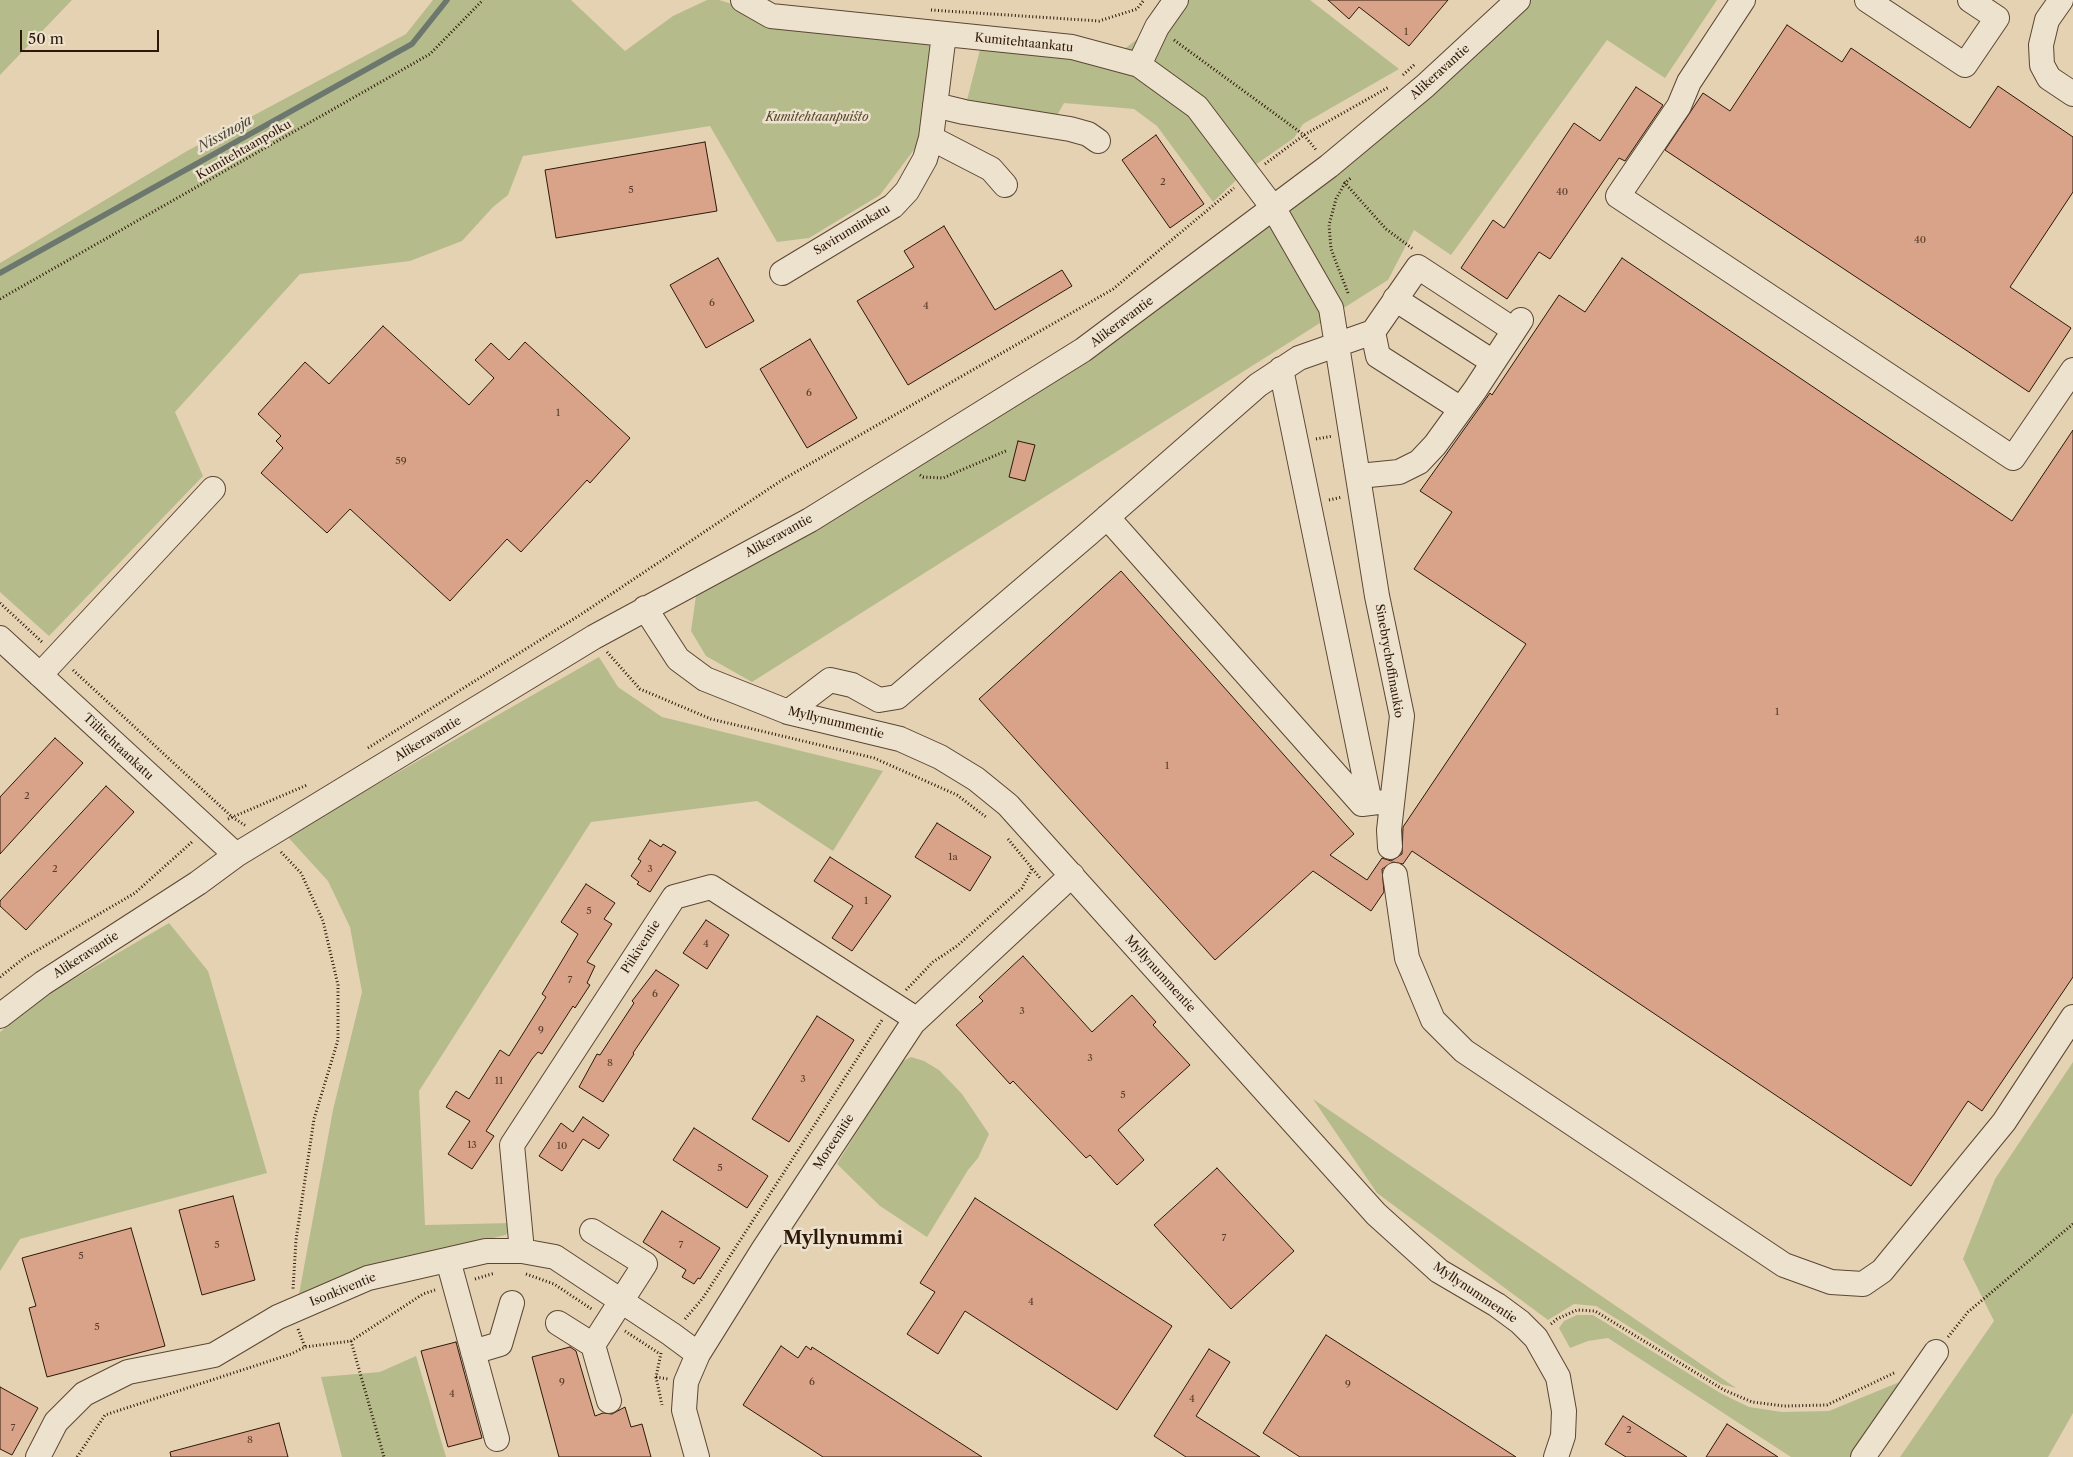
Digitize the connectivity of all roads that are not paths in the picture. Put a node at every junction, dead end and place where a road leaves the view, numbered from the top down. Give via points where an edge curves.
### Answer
1 (744, 0) edge
2 (1176, 0) edge
3 (1518, 0) edge
4 (1743, 0) edge
5 (1867, 0) edge
6 (1970, 0) edge
7 (2061, 0) edge
8 (944, 34) junction
9 (1139, 65) junction
10 (2073, 94) edge
11 (935, 105) junction
12 (931, 138) junction
13 (1098, 141) dead end
14 (1005, 185) dead end
15 (1274, 208) junction
16 (782, 273) dead end
17 (1395, 299) junction
18 (1373, 332) junction
19 (1337, 344) junction
20 (1493, 362) junction
21 (1281, 370) junction
22 (2073, 370) edge
23 (1461, 409) junction
24 (1359, 476) junction
25 (213, 489) dead end
26 (1107, 517) junction
27 (645, 608) junction
28 (0, 638) edge
29 (40, 675) junction
30 (788, 712) junction
31 (1381, 801) junction
32 (1390, 847) dead end
33 (236, 855) junction
34 (1395, 875) dead end
35 (1072, 876) junction
36 (0, 1016) edge
37 (2073, 1017) edge
38 (916, 1019) junction
39 (592, 1230) dead end
40 (448, 1260) junction
41 (522, 1262) junction
42 (512, 1303) dead end
43 (615, 1311) junction
44 (558, 1323) dead end
45 (593, 1345) junction
46 (473, 1352) junction
47 (1936, 1352) road end
48 (698, 1354) junction
49 (609, 1401) dead end
50 (497, 1439) dead end
51 (38, 1457) edge
52 (697, 1457) edge
53 (1556, 1457) edge
54 (1863, 1457) edge

1 - 8 street, Kumitehtaankatu via 771,16
2 - 9 street via 1157,27
3 - 15 street, Alikeravantie via 1337,174
4 - 22 street via 1688,82 1679,106 1618,196 2013,458
5 - 6 street via 1965,65 1997,18
7 - 10 street via 2048,20 2042,45 2042,65 2048,78
8 - 9 street, Kumitehtaankatu via 1072,47
8 - 11 street, Savirunninkatu
9 - 15 street, Kumitehtaankatu via 1197,107
11 - 12 street, Savirunninkatu
11 - 13 street via 1070,129
12 - 14 street via 991,169
12 - 16 street, Savirunninkatu via 925,159 912,183 893,206
15 - 19 street, Sinebrychoffinaukio via 1331,308
15 - 27 street, Alikeravantie via 1083,350 810,520
17 - 18 street
17 - 20 street
17 - 20 street via 1418,267 1517,325
18 - 19 street
18 - 23 street via 1378,356
19 - 21 street via 1299,358
19 - 24 street, Sinebrychoffinaukio
20 - 23 street
21 - 26 street via 1258,385
21 - 31 street
23 - 24 street via 1419,462 1399,472
24 - 31 street, Sinebrychoffinaukio via 1402,716
25 - 29 street
26 - 30 street via 897,697 879,700 852,685 830,680
26 - 31 street via 1362,804
27 - 30 street, Myllynummentie via 678,658 705,679
27 - 33 street, Alikeravantie
28 - 29 street, Tiilitehtaankatu
29 - 33 street, Tiilitehtaankatu
30 - 35 street, Myllynummentie via 900,740 940,757 976,779 1008,805
31 - 32 street, Sinebrychoffinaukio
33 - 36 street, Alikeravantie via 43,983
34 - 37 street via 1407,958 1433,1020 1464,1051 1784,1265 1831,1282 1863,1284 1882,1271 2004,1122
35 - 38 street, Moreenitie
35 - 53 street, Myllynummentie via 1376,1214 1440,1271 1497,1305 1536,1338 1558,1377 1564,1411 1563,1436
38 - 41 street, Piikiventie via 711,886 674,896 512,1145
38 - 48 street, Moreenitie
39 - 43 street via 645,1264
40 - 41 street, Isonkiventie via 486,1251
40 - 46 street
40 - 51 street, Isonkiventie via 368,1278 292,1311 214,1355 128,1372 84,1394 56,1422
41 - 43 street, Isonkiventie via 555,1258
42 - 46 street via 500,1344
43 - 45 street
43 - 48 street, Isonkiventie
44 - 45 street
45 - 49 street
46 - 50 street
47 - 54 street
48 - 52 street, Moreenitie via 686,1382 684,1410

